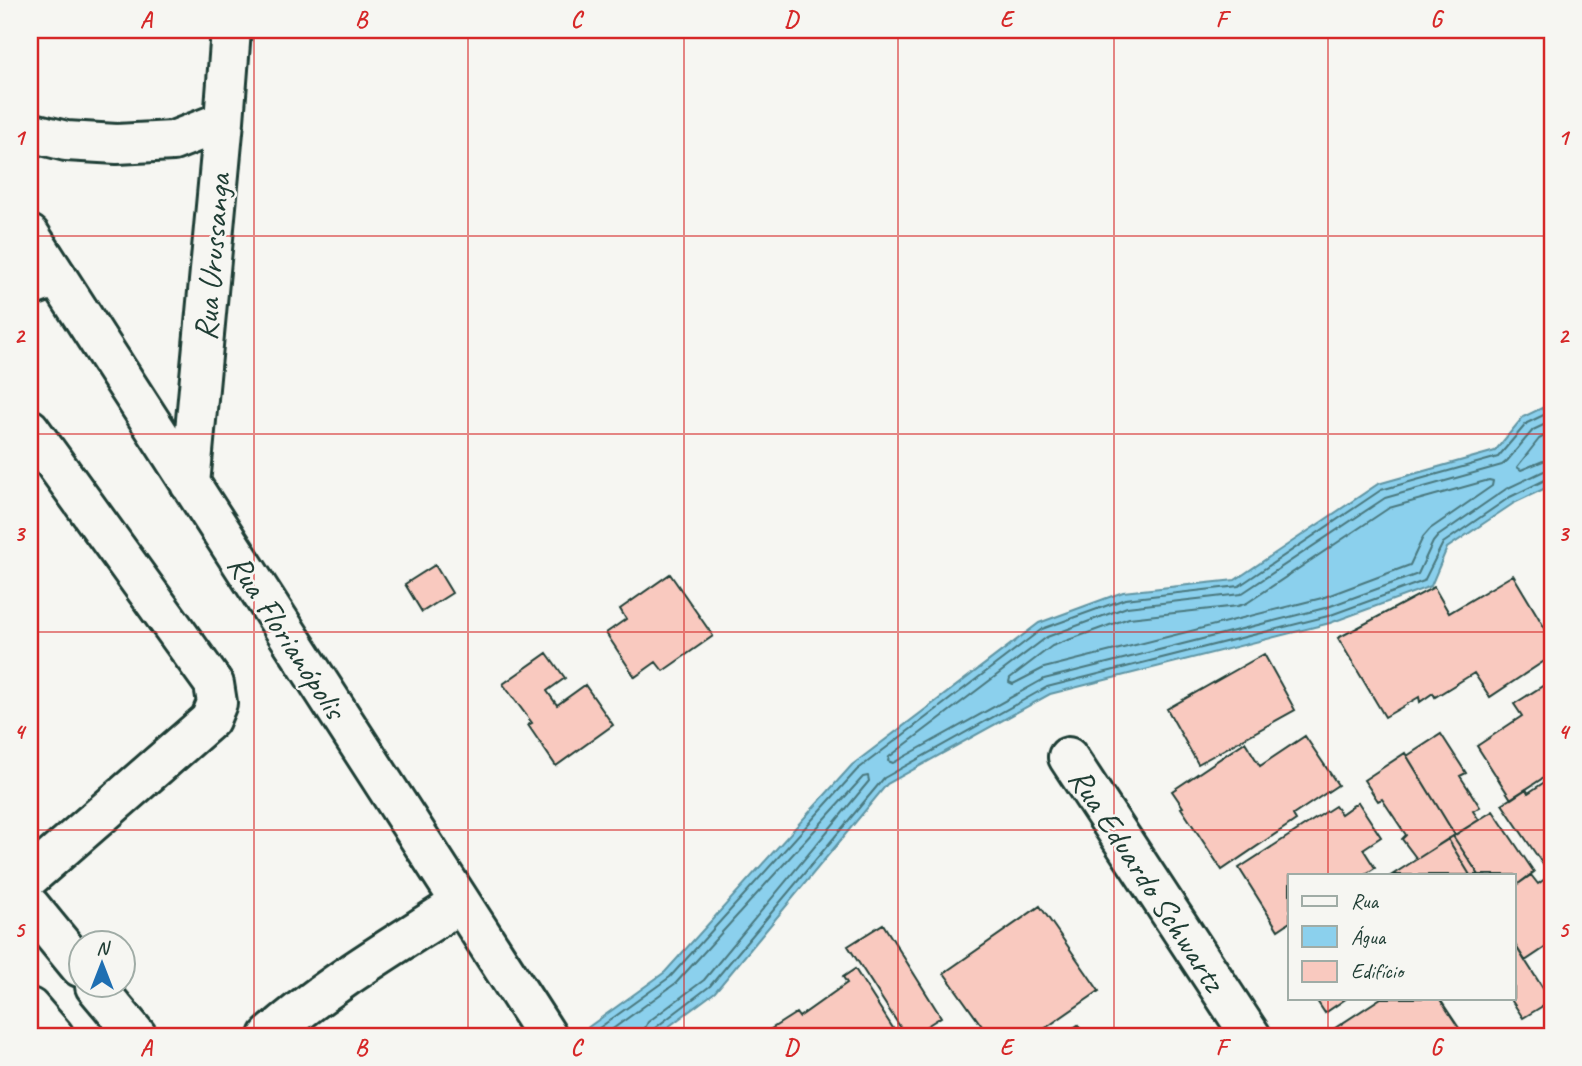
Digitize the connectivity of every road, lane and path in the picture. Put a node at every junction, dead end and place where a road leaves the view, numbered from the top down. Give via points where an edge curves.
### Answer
1 (231, 30) edge
2 (224, 121) junction
3 (30, 132) edge
4 (30, 235) edge
5 (43, 282) edge
6 (30, 429) edge
7 (190, 484) junction
8 (1068, 757) dead end
9 (30, 877) edge
10 (460, 903) junction
11 (30, 906) edge
12 (66, 950) edge
13 (108, 1000) edge
14 (30, 1008) edge
15 (54, 1036) edge
16 (137, 1036) edge
17 (269, 1036) edge
18 (547, 1036) edge
19 (1251, 1036) edge

1 - 2 main road, Rua Urussanga
2 - 3 main road via 173,141 66,141
2 - 7 main road, Rua Urussanga
4 - 5 main road, Rua Florianópolis
5 - 7 main road, Rua Florianópolis
6 - 9 main road via 214,684 217,703 210,720
7 - 10 main road, Rua Florianópolis
8 - 19 main road, Rua Eduardo Schwartz
10 - 17 main road
10 - 18 main road, Rua Florianópolis
11 - 12 main road
13 - 16 main road
14 - 15 main road

